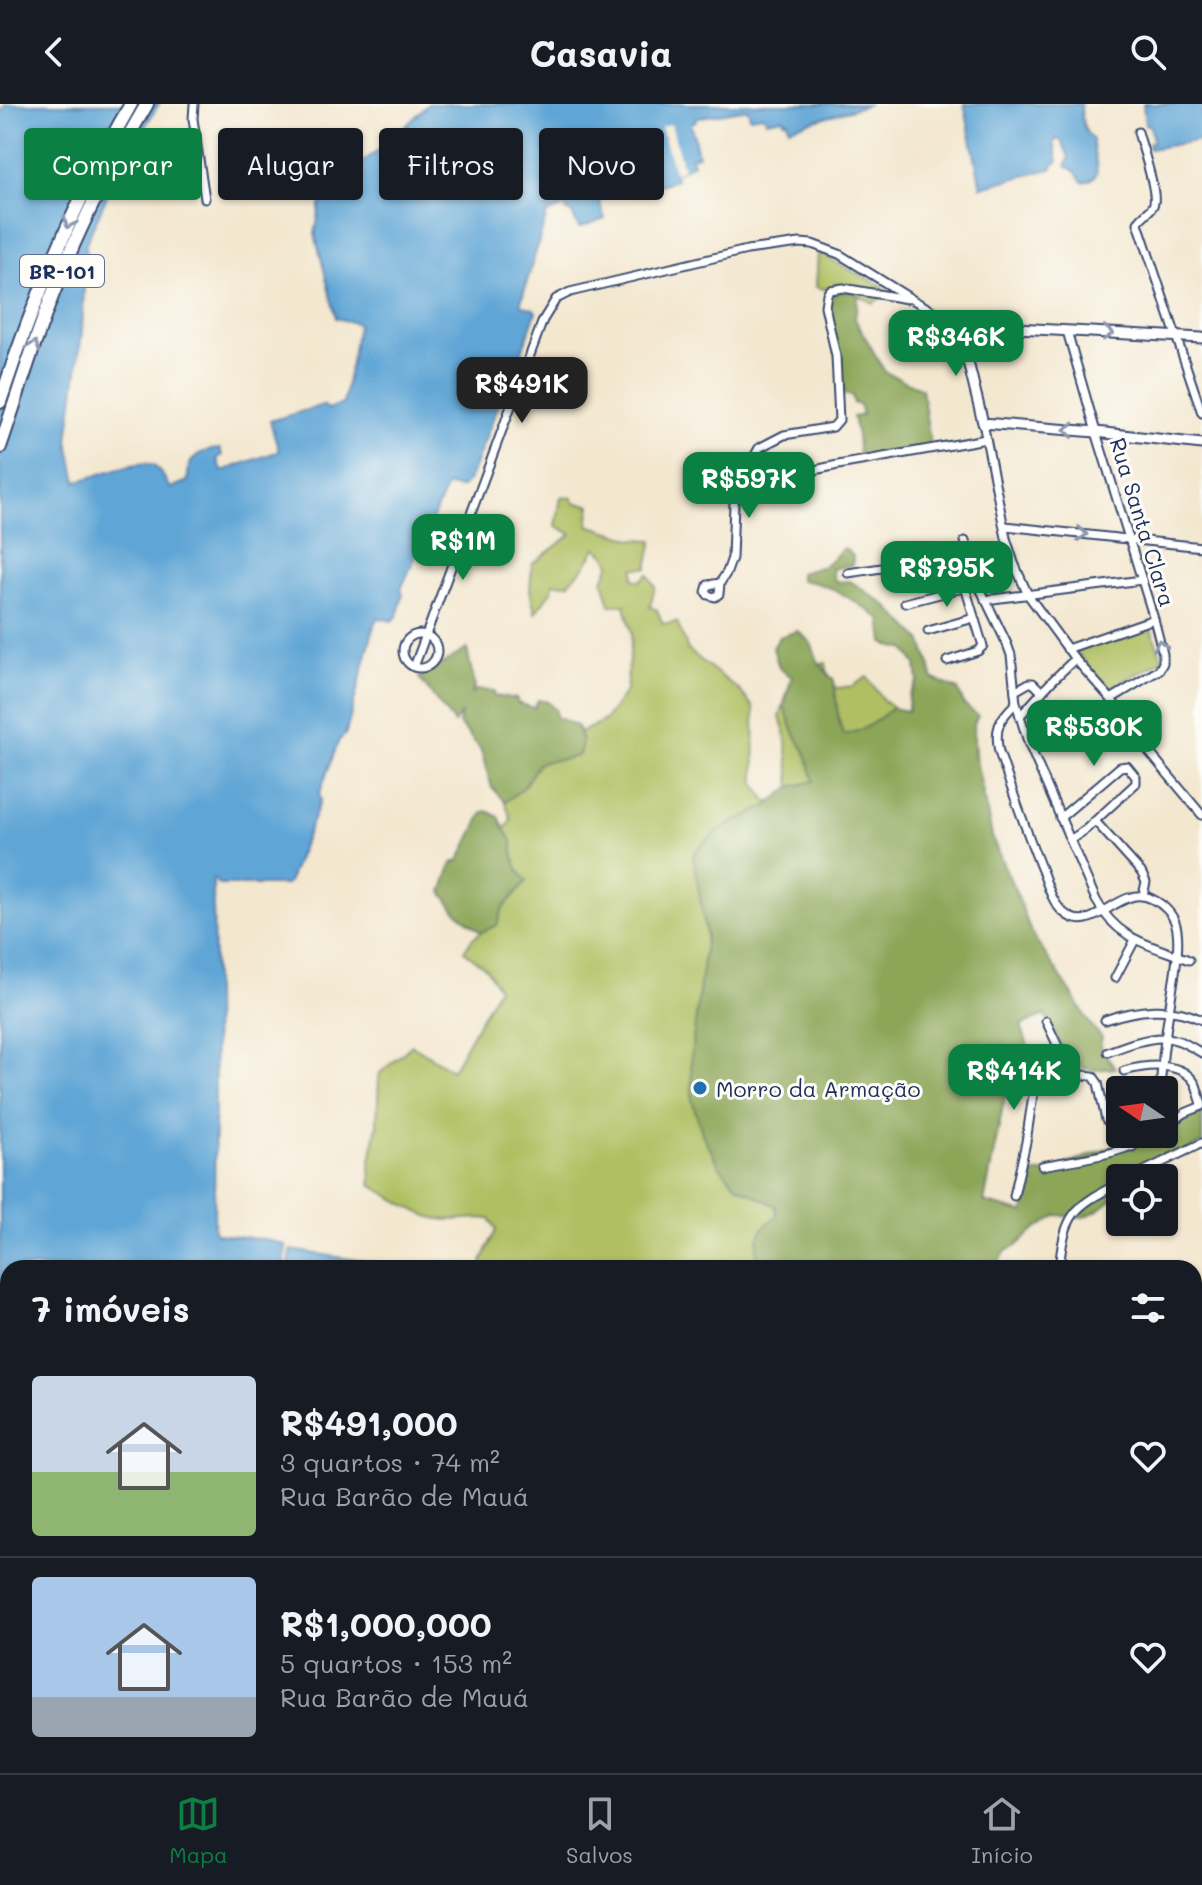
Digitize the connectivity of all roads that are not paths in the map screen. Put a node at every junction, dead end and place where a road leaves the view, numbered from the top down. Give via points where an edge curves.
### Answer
1 (131, 104) edge
2 (147, 104) edge
3 (194, 104) edge
4 (1138, 132) dead end
5 (205, 199) dead end
6 (913, 300) junction
7 (959, 325) junction
8 (1067, 331) junction
9 (1176, 336) junction
10 (1202, 338) edge
11 (0, 402) edge
12 (1202, 413) edge
13 (983, 423) junction
14 (1096, 432) junction
15 (986, 439) junction
16 (1202, 444) edge
17 (0, 447) edge
18 (739, 486) junction
19 (1005, 526) junction
20 (1129, 538) junction
21 (965, 541) dead end
22 (1202, 547) edge
23 (969, 555) junction
24 (848, 573) dead end
25 (722, 580) dead end
26 (1142, 580) junction
27 (978, 584) junction
28 (965, 587) junction
29 (1028, 595) junction
30 (985, 600) junction
31 (905, 603) dead end
32 (974, 618) junction
33 (1154, 619) junction
34 (928, 631) dead end
35 (425, 635) junction
36 (1067, 649) junction
37 (1075, 659) junction
38 (947, 661) dead end
39 (414, 667) junction
40 (1015, 691) junction
41 (1042, 692) junction
42 (1111, 699) junction
43 (1016, 703) junction
44 (1020, 716) junction
45 (1202, 815) edge
46 (1060, 818) junction
47 (1095, 821) junction
48 (1070, 840) junction
49 (1143, 895) junction
50 (1102, 912) junction
51 (1135, 940) junction
52 (1176, 955) junction
53 (1189, 960) dead end
54 (1115, 978) dead end
55 (1202, 1008) edge
56 (1169, 1011) junction
57 (1198, 1018) edge
58 (1105, 1020) dead end
59 (1046, 1021) dead end
60 (1166, 1038) junction
61 (1108, 1052) dead end
62 (1202, 1053) edge
63 (1019, 1065) dead end
64 (1161, 1065) junction
65 (1124, 1071) dead end
66 (1071, 1074) junction
67 (1161, 1076) edge
68 (1034, 1088) junction
69 (1202, 1105) edge
70 (1178, 1118) edge
71 (1106, 1120) edge
72 (1202, 1143) edge
73 (1129, 1148) edge
74 (1159, 1164) edge
75 (1042, 1166) dead end
76 (1106, 1191) edge
77 (1014, 1196) dead end
78 (1060, 1260) edge

1 -> 11 highway, BR-101 via 56,250
17 -> 2 highway, BR-101 via 66,262
3 - 5 street
4 - 9 street via 1154,203 1138,223
6 - 7 street
6 - 18 street via 830,290 825,306 836,356 839,420 833,427 784,435 759,448
6 - 35 street via 839,254 800,243 747,250 556,299 543,320
7 - 8 street
7 - 13 street
8 -> 9 street
8 - 14 street, Rua Santa Clara
9 - 10 street
9 - 12 street
14 -> 13 street
13 - 15 street
14 - 16 street
14 - 20 street, Rua Santa Clara
15 - 18 street
15 - 19 street
18 - 25 street via 732,558
19 -> 20 street
19 - 29 street
20 - 22 street
20 - 26 street, Rua Santa Clara
21 - 23 street
23 - 24 street
23 - 27 street
26 - 29 street
26 - 33 street, Rua Santa Clara
27 - 28 street
27 - 30 street
28 - 31 street
28 - 32 street
29 - 30 street
29 - 36 street
30 - 40 street via 1011,655
32 - 34 street
32 - 38 street via 982,648
33 - 36 street
42 -> 33 street, Rua Santa Clara via 1163,663
35 - 39 street
35 - 39 street via 405,642 403,654
35 - 39 street via 434,641 436,657 424,667
36 - 37 street
37 - 41 street
37 - 42 street
40 - 41 street via 1033,683
40 - 43 street
41 - 44 street
42 - 45 street
43 - 44 street
43 - 50 street via 1002,718 996,739 1054,901 1079,920
44 - 46 street
46 - 47 street via 1127,766 1136,783
46 - 48 street
47 - 48 street
47 - 49 street via 1141,872 1146,882
48 - 50 street
49 - 50 street
49 - 52 street via 1172,915
50 - 51 street
51 - 52 street
51 - 54 street
52 - 53 street
52 - 56 street
55 - 57 street
56 - 57 street
56 - 58 street via 1132,1012
56 - 60 street
59 - 66 street
60 - 61 street
60 - 62 street
60 - 64 street
63 - 68 street via 1034,1069
64 - 65 street
64 - 67 street
64 - 69 street via 1180,1070 1194,1082
66 - 68 street
66 - 71 street via 1093,1076
68 - 77 street
69 - 70 street
72 - 74 street
73 - 75 street
76 - 78 street via 1069,1218

